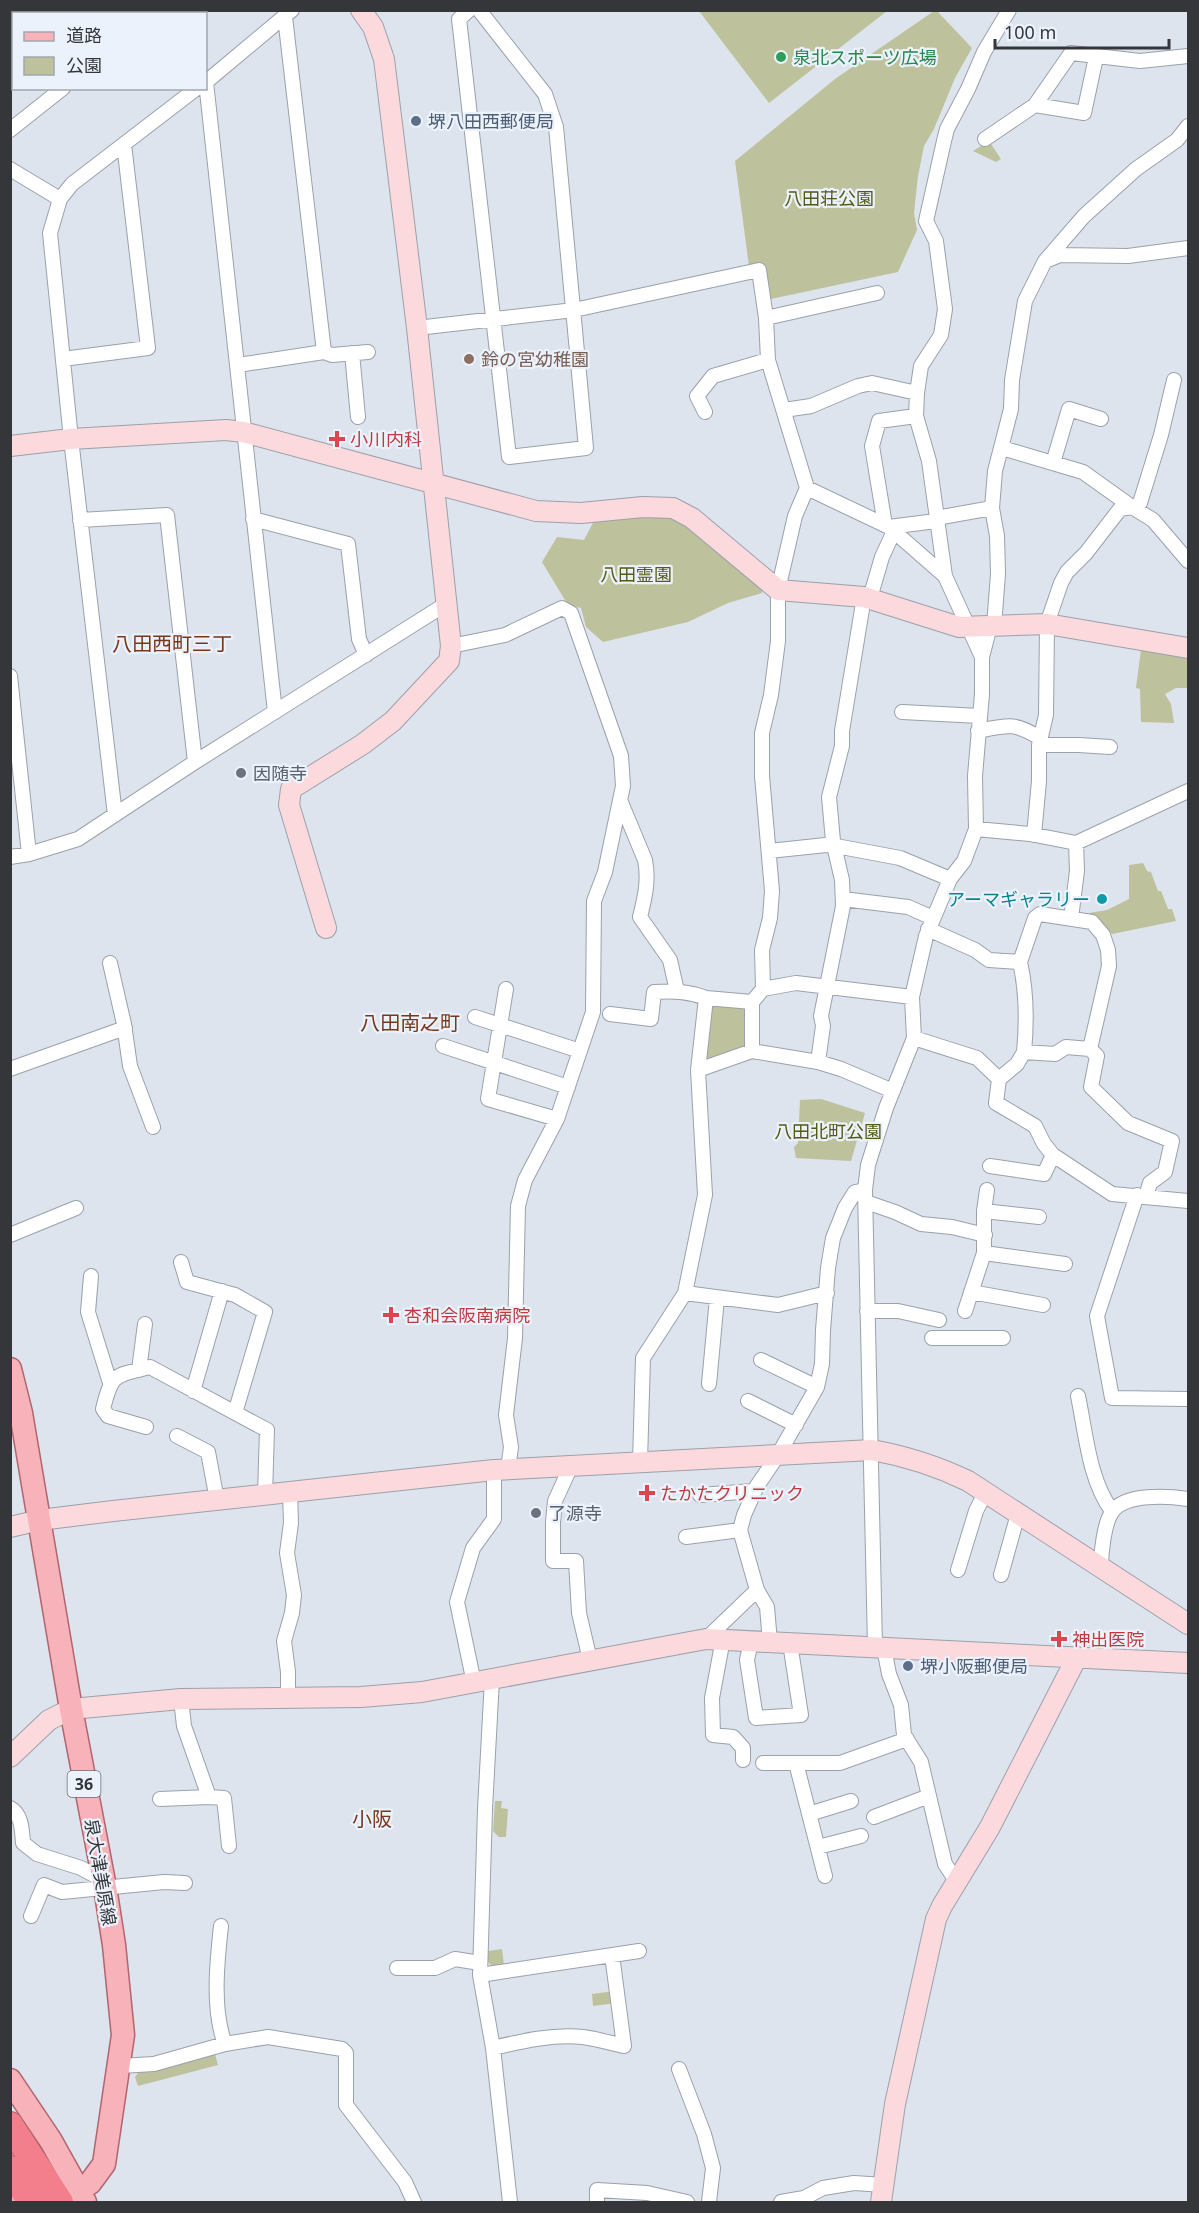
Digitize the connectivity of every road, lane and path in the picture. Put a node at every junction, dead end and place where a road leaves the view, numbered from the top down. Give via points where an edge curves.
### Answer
1 (361, 10) edge
2 (469, 10) edge
3 (478, 10) edge
4 (1009, 10) edge
5 (289, 14) edge
6 (1188, 56) edge
7 (1096, 57) junction
8 (207, 81) edge
9 (60, 90) edge
10 (195, 90) edge
11 (204, 90) edge
12 (1035, 105) junction
13 (1188, 126) edge
14 (10, 130) edge
15 (985, 139) dead end
16 (124, 144) junction
17 (10, 169) edge
18 (60, 199) junction
19 (1188, 248) edge
20 (1045, 261) junction
21 (877, 293) dead end
22 (573, 310) junction
23 (766, 318) junction
24 (493, 320) junction
25 (417, 328) junction
26 (324, 352) junction
27 (368, 352) dead end
28 (352, 353) junction
29 (63, 359) junction
30 (768, 360) junction
31 (238, 365) junction
32 (1174, 380) dead end
33 (917, 393) junction
34 (784, 410) junction
35 (705, 412) dead end
36 (916, 416) junction
37 (358, 417) dead end
38 (1101, 419) dead end
39 (243, 432) junction
40 (71, 439) junction
41 (10, 446) edge
42 (1002, 448) junction
43 (1053, 463) junction
44 (434, 484) junction
45 (807, 488) junction
46 (1132, 507) junction
47 (992, 508) junction
48 (253, 519) junction
49 (936, 519) junction
50 (80, 520) junction
51 (889, 528) junction
52 (1188, 561) edge
53 (945, 576) junction
54 (778, 590) junction
55 (867, 598) junction
56 (446, 604) junction
57 (1047, 624) junction
58 (992, 626) junction
59 (967, 627) junction
60 (451, 646) junction
61 (1188, 648) edge
62 (366, 655) junction
63 (982, 657) junction
64 (10, 676) edge
65 (275, 712) junction
66 (902, 712) dead end
67 (980, 716) junction
68 (978, 731) junction
69 (1040, 742) junction
70 (1110, 747) dead end
71 (195, 762) junction
72 (1188, 791) edge
73 (620, 800) junction
74 (115, 815) junction
75 (976, 829) junction
76 (1034, 835) junction
77 (1076, 843) junction
78 (836, 846) junction
79 (769, 851) junction
80 (29, 854) junction
81 (10, 856) edge
82 (950, 879) junction
83 (843, 899) junction
84 (1071, 918) junction
85 (931, 924) junction
86 (326, 928) dead end
87 (1020, 962) junction
88 (110, 963) dead end
89 (826, 987) junction
90 (506, 989) dead end
91 (763, 989) junction
92 (676, 991) junction
93 (912, 997) junction
94 (706, 998) junction
95 (752, 1002) junction
96 (610, 1014) dead end
97 (475, 1017) dead end
98 (500, 1025) junction
99 (125, 1028) junction
100 (914, 1038) junction
101 (443, 1046) dead end
102 (1090, 1049) junction
103 (753, 1051) junction
104 (580, 1052) junction
105 (1024, 1053) junction
106 (819, 1062) junction
107 (494, 1064) junction
108 (10, 1069) edge
109 (698, 1070) junction
110 (999, 1079) junction
111 (568, 1087) junction
112 (893, 1091) junction
113 (556, 1119) junction
114 (153, 1126) dead end
115 (1053, 1155) junction
116 (990, 1166) dead end
117 (987, 1190) dead end
118 (865, 1196) junction
119 (1141, 1196) junction
120 (1188, 1201) edge
121 (76, 1208) dead end
122 (984, 1211) junction
123 (1039, 1217) dead end
124 (10, 1235) edge
125 (985, 1235) junction
126 (984, 1253) junction
127 (181, 1262) dead end
128 (1065, 1264) dead end
129 (91, 1276) dead end
130 (222, 1291) junction
131 (971, 1292) junction
132 (685, 1293) junction
133 (827, 1293) junction
134 (717, 1298) junction
135 (1043, 1305) dead end
136 (867, 1311) junction
137 (965, 1311) dead end
138 (145, 1324) dead end
139 (1003, 1338) dead end
140 (761, 1359) dead end
141 (10, 1369) edge
142 (139, 1370) junction
143 (110, 1383) junction
144 (709, 1384) dead end
145 (817, 1388) junction
146 (194, 1391) junction
147 (1078, 1396) dead end
148 (1188, 1400) edge
149 (748, 1401) dead end
150 (235, 1413) junction
151 (796, 1425) junction
152 (146, 1427) dead end
153 (177, 1436) dead end
154 (872, 1450) junction
155 (778, 1455) junction
156 (640, 1462) junction
157 (570, 1466) junction
158 (501, 1469) junction
159 (754, 1491) junction
160 (290, 1492) junction
161 (985, 1493) junction
162 (265, 1495) junction
163 (700, 1495) dead end
164 (1188, 1499) edge
165 (217, 1500) junction
166 (1112, 1511) junction
167 (1018, 1515) junction
168 (40, 1520) junction
169 (10, 1527) edge
170 (740, 1530) junction
171 (686, 1537) dead end
172 (1101, 1567) junction
173 (958, 1570) dead end
174 (1002, 1575) dead end
175 (757, 1590) junction
176 (1188, 1624) edge
177 (715, 1639) junction
178 (770, 1642) junction
179 (880, 1648) junction
180 (1077, 1658) junction
181 (590, 1660) junction
182 (1188, 1663) edge
183 (483, 1681) junction
184 (288, 1698) junction
185 (181, 1699) junction
186 (71, 1709) junction
187 (907, 1739) junction
188 (10, 1756) edge
189 (743, 1760) dead end
190 (763, 1763) dead end
191 (796, 1763) junction
192 (928, 1796) junction
193 (209, 1797) junction
194 (160, 1799) dead end
195 (851, 1801) dead end
196 (10, 1808) edge
197 (809, 1814) junction
198 (874, 1817) dead end
199 (861, 1836) dead end
200 (229, 1846) dead end
201 (818, 1847) junction
202 (825, 1876) dead end
203 (185, 1882) dead end
204 (957, 1882) junction
205 (104, 1883) junction
206 (31, 1916) dead end
207 (221, 1926) dead end
208 (639, 1951) dead end
209 (612, 1955) junction
210 (397, 1968) dead end
211 (480, 1969) junction
212 (225, 2043) junction
213 (493, 2048) junction
214 (120, 2066) junction
215 (679, 2069) dead end
216 (10, 2080) edge
217 (10, 2125) edge
218 (10, 2169) edge
219 (883, 2194) edge
220 (10, 2198) edge
221 (72, 2199) edge
222 (13, 2202) edge
223 (30, 2202) edge
224 (414, 2202) edge
225 (510, 2202) edge
226 (597, 2202) edge
227 (687, 2202) edge
228 (709, 2202) edge
229 (781, 2202) edge

1 - 25 street via 373,27 384,59
2 - 24 street via 459,19
3 - 22 street via 545,94 550,107 556,127
4 - 33 street via 984,52 944,141 927,221 936,241 945,309 940,335 921,366
5 - 8 street
5 - 26 street
6 - 7 street via 1140,61
7 - 12 street via 1071,53
7 - 12 street via 1084,113
9 - 14 street
10 - 16 street
11 - 31 street
12 - 15 street
13 - 20 street via 1177,140 1136,169 1084,216
16 - 18 street via 72,184
16 - 29 street via 148,348
17 - 18 street
18 - 29 street via 50,233
19 - 20 street via 1128,256 1060,255
20 - 42 street via 1025,301
21 - 23 street
22 - 23 street via 759,270
22 - 24 street
22 - 24 street via 586,448 509,457
23 - 30 street
24 - 25 street
25 - 44 street
26 - 28 street
26 - 31 street
27 - 28 street
28 - 37 street
29 - 40 street
30 - 34 street
30 - 35 street via 713,376 697,396
31 - 39 street
32 - 46 street via 1140,503
33 - 34 street via 872,383 811,406
33 - 36 street
34 - 45 street
36 - 49 street via 929,461
36 - 51 street via 879,421 872,446
38 - 43 street via 1069,409
39 - 40 street
39 - 44 street
39 - 48 street
40 - 41 street
40 - 50 street
42 - 43 street
42 - 47 street via 995,471
43 - 46 street via 1083,472
44 - 54 street via 536,511 673,508 692,518
44 - 56 street
45 - 51 street
45 - 54 street via 795,516
46 - 52 street via 1153,520
46 - 57 street via 1120,509 1067,572
47 - 49 street
47 - 58 street via 998,574
48 - 62 street via 348,544 359,639
48 - 65 street
49 - 51 street
49 - 53 street
50 - 71 street via 167,515
50 - 74 street
51 - 53 street
51 - 55 street
53 - 59 street
54 - 55 street
54 - 79 street via 778,640 762,733
55 - 59 street
55 - 78 street via 842,747 829,797
56 - 60 street
56 - 62 street
57 - 58 street
57 - 61 street
57 - 69 street via 1046,715
58 - 59 street
58 - 63 street
59 - 63 street
60 - 73 street via 505,635 562,608 571,613 621,756
60 - 86 street via 449,661 393,721 291,789 289,805
62 - 65 street
63 - 67 street
64 - 80 street
65 - 71 street
66 - 67 street
67 - 68 street
68 - 69 street via 1006,725 1023,727
68 - 75 street
69 - 70 street
69 - 76 street
71 - 74 street
72 - 77 street
73 - 92 street via 647,869 640,917 670,960
73 - 104 street via 605,872 594,901 593,1012
74 - 80 street via 78,839
75 - 76 street
75 - 82 street via 964,861
76 - 77 street
77 - 84 street
78 - 79 street
78 - 82 street via 900,858
78 - 83 street
79 - 91 street via 772,891 762,950
80 - 81 street
82 - 85 street
83 - 85 street via 908,907
83 - 89 street
84 - 87 street via 1040,914 1035,918
84 - 102 street via 1092,922 1103,935 1108,950 1106,982
85 - 87 street via 988,960
85 - 93 street
87 - 105 street via 1028,1020
88 - 99 street
89 - 91 street via 796,983
89 - 93 street
89 - 106 street
90 - 98 street
91 - 95 street
92 - 94 street
92 - 96 street via 654,992 651,1019
93 - 100 street
94 - 95 street
94 - 109 street
95 - 103 street
97 - 98 street
98 - 104 street
98 - 107 street
99 - 108 street
99 - 114 street via 130,1066
100 - 110 street via 977,1058
100 - 112 street
101 - 107 street
102 - 105 street via 1066,1047 1055,1054
102 - 119 street via 1097,1056 1091,1087 1128,1123 1172,1141 1165,1172
103 - 106 street
103 - 109 street
104 - 111 street
105 - 110 street
106 - 112 street
107 - 111 street
107 - 113 street via 488,1099
109 - 132 street via 705,1195
110 - 115 street via 996,1103 1035,1126
111 - 113 street
112 - 118 street via 868,1165
113 - 158 street via 525,1180 518,1206 515,1338 506,1414 511,1447
115 - 116 street via 1044,1174
115 - 119 street via 1112,1194
117 - 122 street
118 - 125 street via 921,1224
118 - 133 street via 855,1192 833,1238
118 - 136 street
119 - 120 street
119 - 148 street via 1097,1316 1113,1398
121 - 124 street
122 - 123 street
122 - 125 street
125 - 126 street
126 - 128 street
126 - 131 street
127 - 130 street via 187,1282
129 - 143 street via 88,1312
130 - 146 street
130 - 150 street via 265,1312
131 - 135 street
131 - 137 street
132 - 134 street
132 - 156 street via 643,1358
133 - 134 street via 778,1305
133 - 145 street
134 - 144 street
136 - 139 street via 898,1311 935,1319 932,1344
136 - 154 street
138 - 142 street
140 - 145 street
141 - 168 main road, 泉大津美原線 / 36
142 - 143 street via 118,1376
142 - 146 street via 150,1367
143 - 152 street via 103,1409 108,1416
145 - 151 street
146 - 150 street
147 - 166 street via 1102,1498
149 - 151 street
150 - 162 street via 267,1430
151 - 155 street
153 - 165 street via 208,1452
154 - 155 street
154 - 161 street via 935,1466
154 - 179 street
155 - 156 street
155 - 159 street
156 - 157 street
157 - 158 street
157 - 181 street via 555,1501 553,1561 576,1561 579,1613
158 - 160 street
158 - 183 street via 494,1519 473,1548 457,1602
159 - 163 street
159 - 170 street
160 - 162 street
160 - 184 street via 287,1553 294,1595 284,1641
161 - 167 street
161 - 173 street
162 - 165 street
164 - 166 street via 1130,1499
165 - 168 street
166 - 172 street via 1101,1549
167 - 172 street
167 - 174 street
168 - 169 street
168 - 186 main road, 泉大津美原線 / 36
170 - 171 street
170 - 175 street
172 - 176 street
175 - 177 street
175 - 178 street via 766,1607
177 - 178 street
177 - 181 street
177 - 189 street via 713,1735 733,1737 743,1748
178 - 178 street via 801,1715 756,1718 747,1660
178 - 179 street
179 - 180 street
179 - 187 street via 901,1705
180 - 182 street
180 - 204 street via 990,1827
181 - 183 street
183 - 184 street via 422,1692
183 - 211 street via 485,1809
184 - 185 street
185 - 186 street
185 - 193 street via 184,1726
186 - 188 street via 49,1720
186 - 205 main road, 泉大津美原線 / 36
187 - 191 street via 840,1763
187 - 192 street via 921,1762
190 - 191 street
191 - 197 street
192 - 198 street
192 - 204 street via 945,1864
193 - 194 street
193 - 200 street via 224,1798
195 - 197 street
196 - 205 street via 16,1810 21,1823 23,1843 37,1854 81,1868
197 - 201 street
199 - 201 street
201 - 202 street
203 - 205 street
204 - 219 street via 936,1919 895,2104
205 - 206 street via 62,1892 44,1886
205 - 214 main road, 泉大津美原線 / 36 via 123,2035
207 - 212 street via 217,1990
208 - 209 street
209 - 211 street
209 - 213 street via 624,2046 584,2037 563,2037
210 - 211 street via 435,1968 455,1959
211 - 213 street
212 - 214 street via 154,2064
212 - 224 street via 268,2037 342,2049 346,2054 346,2105 405,2182
213 - 225 street
214 - 221 main road, 泉大津美原線 / 36 via 104,2164
215 - 228 street via 713,2168
216 - 221 main road via 51,2141
217 - 221 highway
218 - 223 highway
219 - 229 street via 854,2183 824,2187 804,2198
220 - 222 main road
226 - 227 street via 597,2190 647,2193

